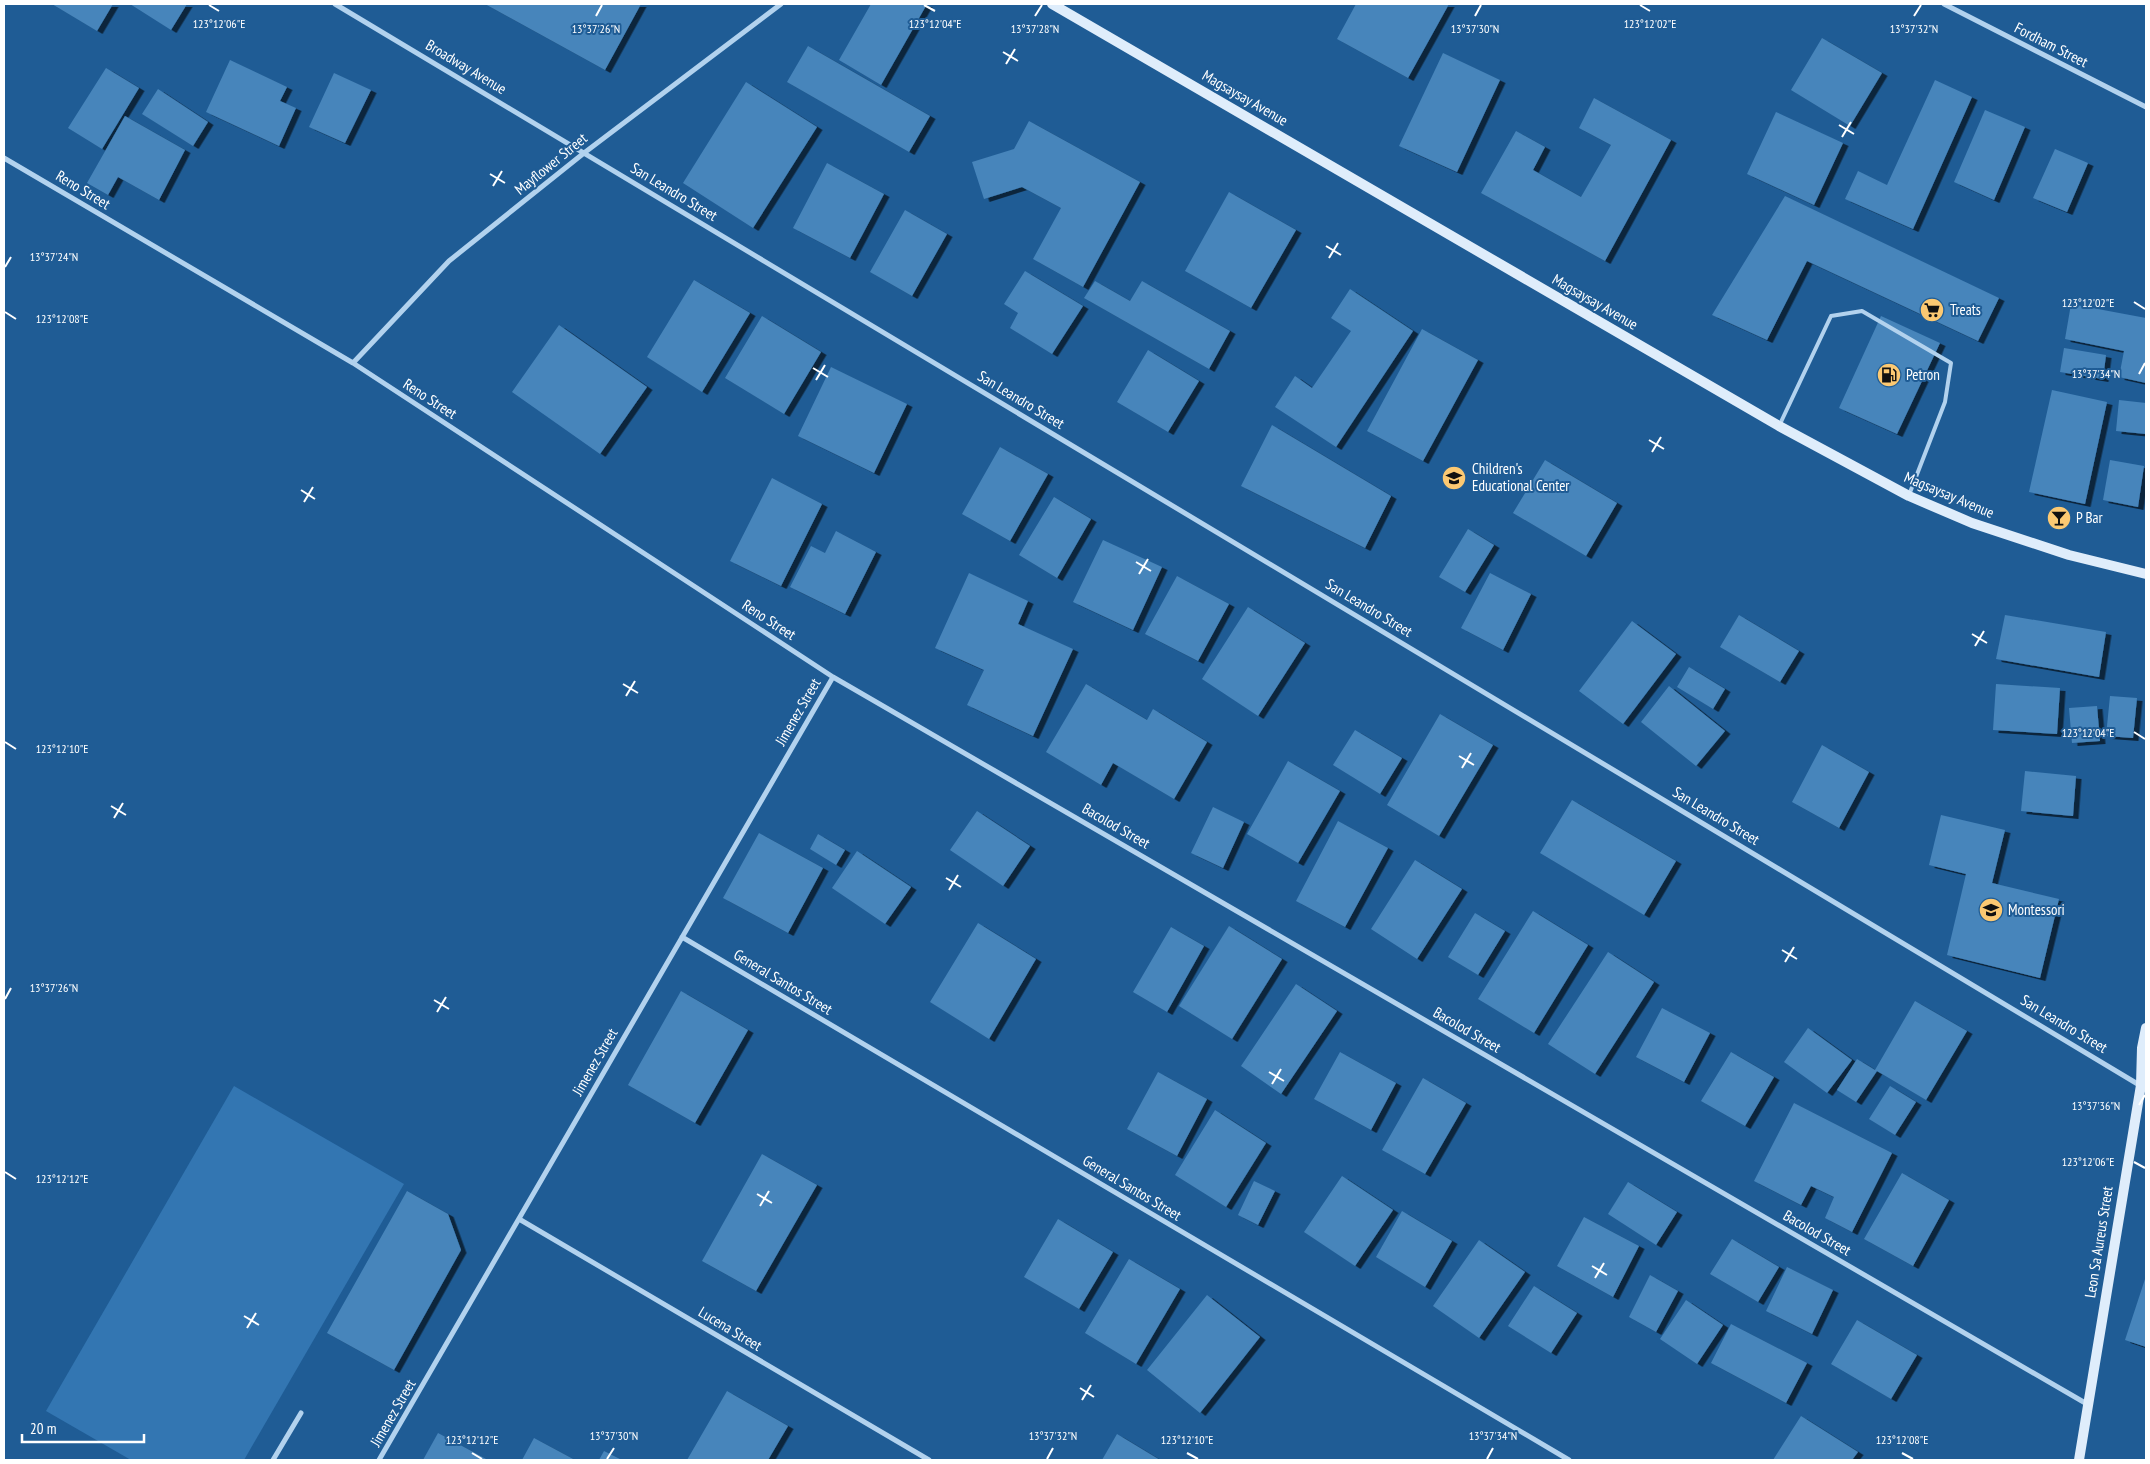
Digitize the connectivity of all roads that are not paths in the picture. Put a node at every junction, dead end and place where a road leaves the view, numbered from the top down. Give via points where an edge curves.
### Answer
1 (335, 4) edge
2 (781, 4) edge
3 (1052, 4) edge
4 (1944, 4) edge
5 (2146, 107) edge
6 (584, 153) junction
7 (4, 158) edge
8 (353, 364) junction
9 (1779, 426) junction
10 (1908, 496) junction
11 (2146, 574) edge
12 (833, 677) junction
13 (682, 937) junction
14 (2146, 1028) edge
15 (2144, 1087) edge
16 (519, 1219) junction
17 (2087, 1404) junction
18 (302, 1413) dead end
19 (273, 1460) edge
20 (380, 1460) edge
21 (929, 1460) edge
22 (1569, 1460) edge
23 (2079, 1460) edge

1 - 6 street, Broadway Avenue
2 - 6 street, Mayflower Street
3 - 9 main road, Magsaysay Avenue
4 - 5 street, Fordham Street
6 - 8 street, Mayflower Street via 449,261
6 - 15 street, San Leandro Street
7 - 8 street, Reno Street
8 - 12 street, Reno Street
9 - 10 main road, Magsaysay Avenue
9 - 10 lane via 1831,316 1862,312 1951,362 1945,402
10 - 11 main road, Magsaysay Avenue via 1972,523 2051,549
12 - 13 street, Jimenez Street
12 - 17 street, Bacolod Street
13 - 16 street, Jimenez Street
13 - 22 street, General Santos Street
14 - 15 main road, Leon Sa Aureus Street via 2142,1048
15 - 17 main road, Leon Sa Aureus Street
16 - 20 street, Jimenez Street
16 - 21 street, Lucena Street
17 - 23 main road, Leon Sa Aureus Street
18 - 19 street

